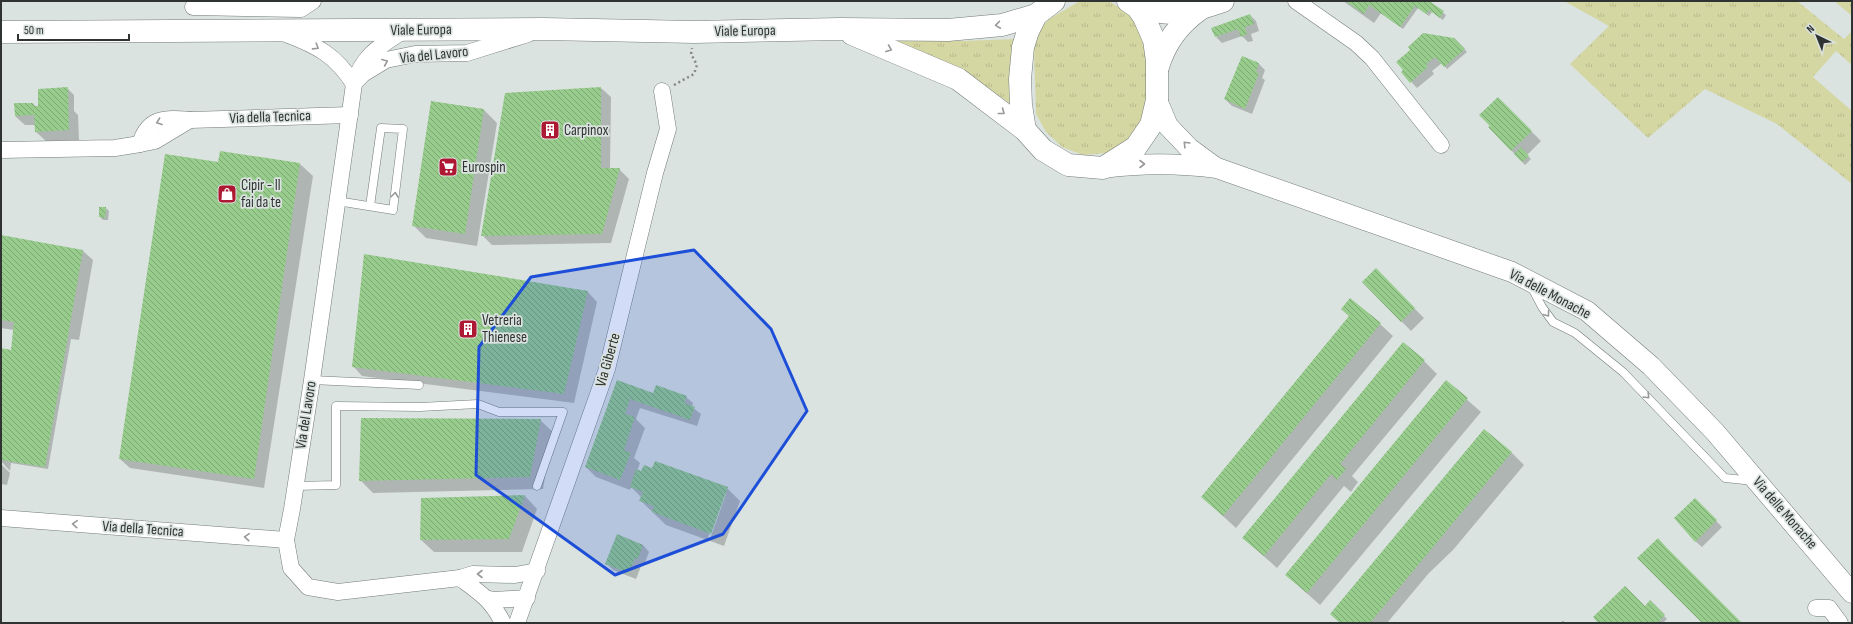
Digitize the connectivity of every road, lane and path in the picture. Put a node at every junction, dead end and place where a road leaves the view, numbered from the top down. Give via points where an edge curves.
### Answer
1 (313, 1) edge
2 (1223, 1) edge
3 (1296, 1) edge
4 (1133, 4) edge
5 (1048, 5) edge
6 (192, 7) dead end
7 (1202, 8) junction
8 (543, 29) junction
9 (840, 29) junction
10 (280, 31) junction
11 (403, 31) junction
12 (1, 32) edge
13 (695, 32) junction
14 (1157, 72) junction
15 (354, 84) junction
16 (662, 91) joint
17 (1157, 100) junction
18 (350, 115) junction
19 (1025, 130) junction
20 (1441, 145) dead end
21 (1, 150) edge
22 (1103, 168) junction
23 (1217, 168) junction
24 (338, 201) junction
25 (370, 206) junction
26 (312, 380) junction
27 (419, 385) dead end
28 (296, 486) junction
29 (537, 486) dead end
30 (1, 518) edge
31 (286, 540) junction
32 (537, 571) junction
33 (501, 574) junction
34 (460, 578) junction
35 (1852, 593) edge
36 (527, 598) junction
37 (488, 599) junction
38 (1816, 608) dead end
39 (503, 623) edge
40 (517, 623) edge
41 (1840, 623) edge

1 - 6 street via 301,8
2 - 7 main road
3 - 20 street via 1356,43 1372,58
4 - 7 main road via 1155,13 1181,14
4 - 14 main road via 1150,28 1154,40
5 -> 9 main road, Viale Europa via 1002,25 948,30
5 - 19 main road via 1028,31 1023,46 1020,105
7 - 14 main road via 1190,16 1172,36 1160,59
8 - 11 main road, Viale Europa
8 - 13 main road, Viale Europa
15 -> 8 street, Via del Lavoro via 363,74 386,60 415,54 467,53
9 - 13 main road, Viale Europa
9 -> 19 main road via 958,79
10 - 11 main road, Viale Europa
10 - 12 main road, Viale Europa
10 -> 15 street via 308,42 334,58
11 - 15 street, Via del Lavoro via 374,49 358,70
13 - 16 path via 691,54 697,65 694,74
14 - 17 main road
15 - 18 street, Via del Lavoro
16 - 32 street, Via Giberte via 668,129 607,369
17 - 22 main road via 1151,125 1136,148
23 -> 17 street via 1189,148 1168,126
18 - 21 street, Via della Tecnica via 190,120 155,141 115,148
18 - 24 street, Via del Lavoro
19 - 22 main road via 1043,150 1068,165
22 -> 23 street via 1132,164 1187,164
23 - 35 street, Via delle Monache via 1512,272 1587,311 1651,366 1714,432
24 - 25 lane
24 - 26 street, Via del Lavoro
25 -> 25 lane via 393,210 403,130 382,128
26 - 27 lane
26 - 28 street, Via del Lavoro
28 - 29 lane via 336,485 336,406 420,407 478,404 499,412 564,412
28 - 31 street, Via del Lavoro
31 -> 30 street, Via della Tecnica
31 - 34 street, Via del Lavoro via 291,568 308,587 338,592
32 - 33 street, Via del Lavoro via 515,575
32 - 36 street, Via Giberte
33 -> 34 street, Via del Lavoro via 473,574
33 - 36 street via 515,581
34 - 37 street
36 - 37 street
36 - 40 street, Via Giberte
37 - 39 street
38 - 41 street via 1829,608

